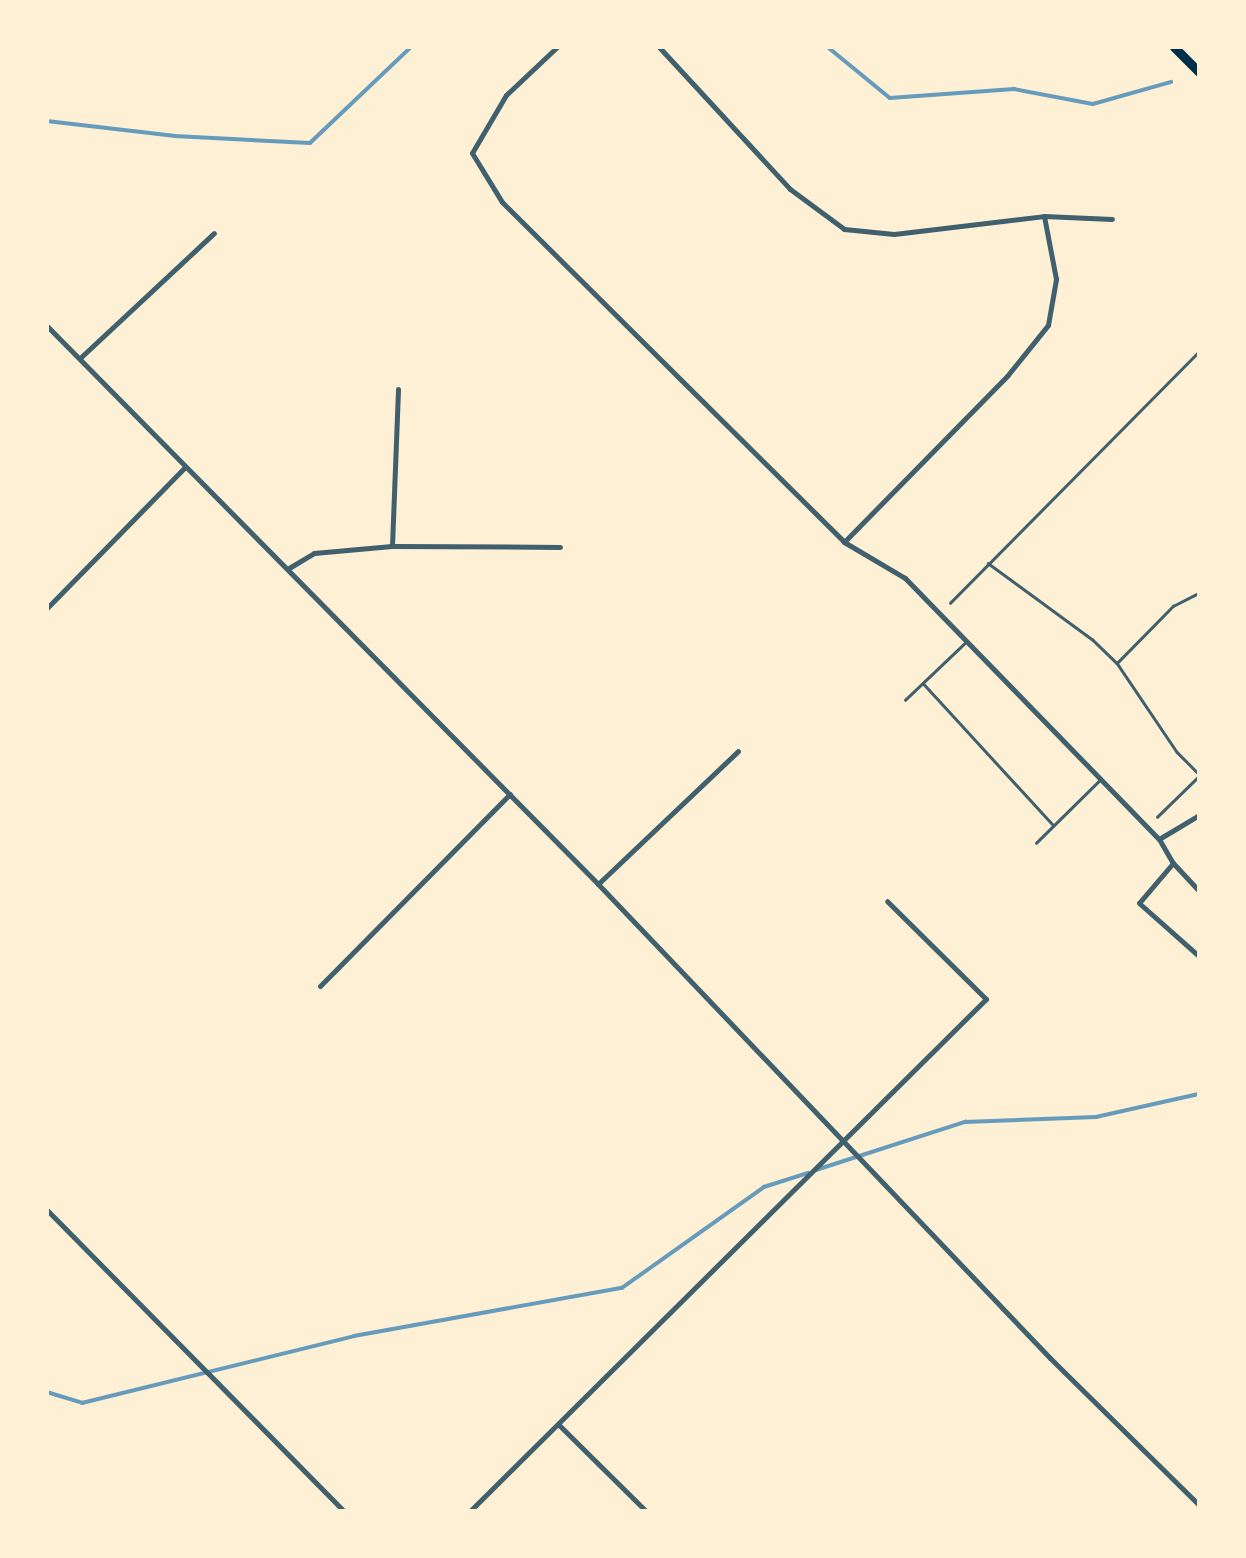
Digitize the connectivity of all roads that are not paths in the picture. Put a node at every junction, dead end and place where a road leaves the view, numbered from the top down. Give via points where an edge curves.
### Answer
1 (557, 47) edge
2 (659, 47) edge
3 (1174, 47) edge
4 (1199, 72) edge
5 (1044, 216) junction
6 (1112, 219) dead end
7 (214, 233) dead end
8 (47, 326) edge
9 (1199, 351) edge
10 (80, 358) junction
11 (398, 389) dead end
12 (185, 467) junction
13 (844, 542) junction
14 (393, 546) junction
15 (561, 547) dead end
16 (988, 563) junction
17 (289, 568) junction
18 (1199, 593) edge
19 (950, 603) dead end
20 (47, 608) edge
21 (967, 640) junction
22 (1117, 663) junction
23 (923, 683) junction
24 (905, 700) dead end
25 (738, 751) dead end
26 (1199, 775) edge
27 (1102, 779) junction
28 (510, 794) junction
29 (1199, 815) edge
30 (1157, 817) dead end
31 (1052, 824) junction
32 (1159, 839) junction
33 (1036, 843) dead end
34 (1173, 863) junction
35 (598, 884) junction
36 (1199, 891) edge
37 (887, 901) dead end
38 (1199, 956) edge
39 (320, 986) dead end
40 (844, 1143) junction
41 (47, 1210) edge
42 (558, 1424) junction
43 (1199, 1505) edge
44 (344, 1511) edge
45 (470, 1511) edge
46 (646, 1511) edge

1 - 13 street via 506,95 472,153 502,202
2 - 5 street via 790,189 844,229 894,234
3 - 4 main road
5 - 6 street
5 - 13 street via 1056,279 1048,326 1007,376
7 - 10 street
8 - 10 street
9 - 16 lane
10 - 12 street
11 - 14 street
12 - 17 street
12 - 20 street
13 - 21 street via 905,578
14 - 15 street
14 - 17 street via 314,553
16 - 19 lane
16 - 22 lane via 1092,639
17 - 28 street
18 - 22 lane via 1173,606
21 - 23 lane
21 - 27 street
22 - 26 lane via 1177,752
23 - 24 lane
23 - 31 lane
25 - 35 street
26 - 30 lane
27 - 31 lane
27 - 32 street
28 - 35 street
28 - 39 street
29 - 32 street
31 - 33 lane
32 - 34 street
34 - 36 street
34 - 38 street via 1139,903
35 - 40 street
37 - 40 street via 986,999
40 - 42 street
40 - 43 street
41 - 44 street
42 - 45 street
42 - 46 street

